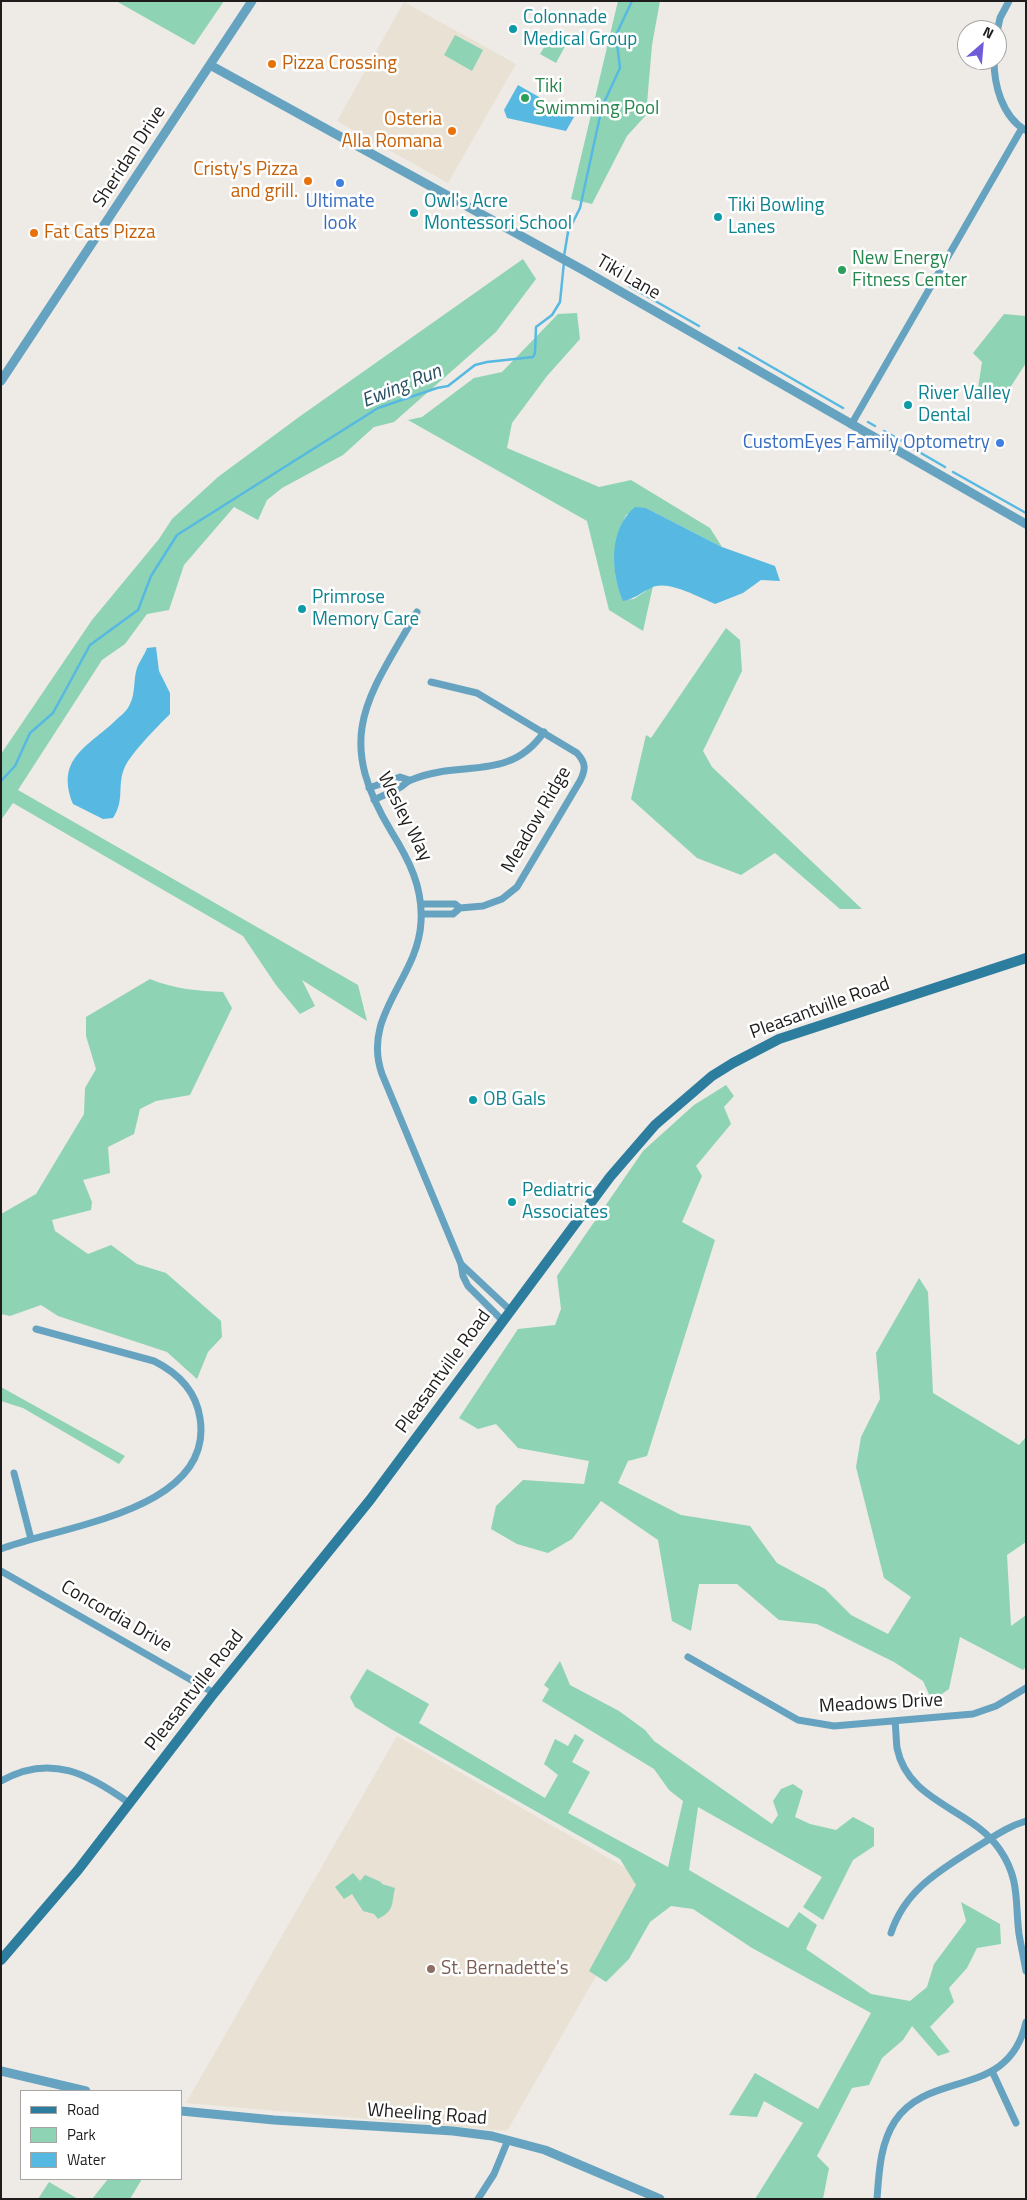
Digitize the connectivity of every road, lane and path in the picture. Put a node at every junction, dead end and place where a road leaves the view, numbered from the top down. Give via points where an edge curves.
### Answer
1 (252, 1) edge
2 (1009, 1) edge
3 (1000, 20) edge
4 (210, 65) junction
5 (995, 70) edge
6 (1024, 129) edge
7 (1, 381) edge
8 (852, 425) junction
9 (1026, 524) edge
10 (417, 612) dead end
11 (431, 682) dead end
12 (544, 732) junction
13 (409, 780) junction
14 (369, 788) junction
15 (374, 800) junction
16 (421, 904) junction
17 (460, 908) junction
18 (422, 914) junction
19 (1026, 958) edge
20 (461, 1264) junction
21 (510, 1310) junction
22 (503, 1321) junction
23 (36, 1329) dead end
24 (14, 1473) dead end
25 (31, 1539) junction
26 (1, 1549) edge
27 (1, 1571) edge
28 (688, 1657) dead end
29 (1026, 1688) edge
30 (214, 1693) junction
31 (895, 1721) junction
32 (1, 1781) edge
33 (130, 1803) junction
34 (1026, 1821) edge
35 (991, 1838) junction
36 (891, 1933) dead end
37 (1, 1960) edge
38 (1026, 1971) edge
39 (1026, 2022) edge
40 (1, 2070) edge
41 (992, 2071) junction
42 (82, 2090) edge
43 (182, 2111) edge
44 (1016, 2123) dead end
45 (508, 2140) junction
46 (478, 2199) edge
47 (660, 2199) edge
48 (878, 2199) edge

1 - 4 street, Sheridan Drive
2 - 3 street
4 - 7 street, Sheridan Drive
4 - 8 street, Tiki Lane via 543,248
5 - 6 street via 997,89 1005,108
6 - 8 street
8 - 9 street, Tiki Lane
10 - 14 street, Wesley Way via 380,676 365,710 360,743
11 - 12 street, Meadow Ridge via 477,693
12 - 13 street via 535,745 512,761
12 - 17 street, Meadow Ridge via 577,753 584,761 584,772 517,888 484,906
13 - 14 street via 400,777
13 - 15 street
14 - 15 street, Wesley Way
15 - 16 street, Wesley Way via 408,859
16 - 17 street, Meadow Ridge via 454,904
16 - 18 street, Wesley Way
17 - 18 street, Meadow Ridge via 453,914
18 - 20 street, Wesley Way via 416,953 383,1015 377,1038 377,1057
19 - 21 main road, Pleasantville Road via 779,1040 712,1076 671,1110 635,1147
20 - 21 street, Wesley Way
20 - 22 street, Wesley Way via 468,1286
21 - 22 main road, Pleasantville Road
22 - 30 main road, Pleasantville Road via 370,1500
23 - 25 street via 166,1367 178,1375 193,1395 201,1433 188,1469 146,1502 82,1527
24 - 25 street
25 - 26 street
27 - 30 street, Concordia Drive
28 - 31 street, Meadows Drive via 808,1723 834,1726
29 - 31 street, Meadows Drive via 996,1706 973,1714
30 - 33 main road, Pleasantville Road
31 - 35 street via 898,1748 912,1779 927,1794 969,1819
32 - 33 street via 24,1771 63,1769 90,1778
33 - 37 main road, Pleasantville Road
34 - 35 street
35 - 36 street via 916,1889 900,1909
35 - 38 street via 1014,1879
39 - 41 street via 1013,2052
40 - 42 street
41 - 44 street
41 - 48 street via 971,2082 922,2096 902,2112 884,2145
43 - 45 street, Wheeling Road via 468,2132
45 - 46 street via 494,2174
45 - 47 street, Wheeling Road via 545,2150

